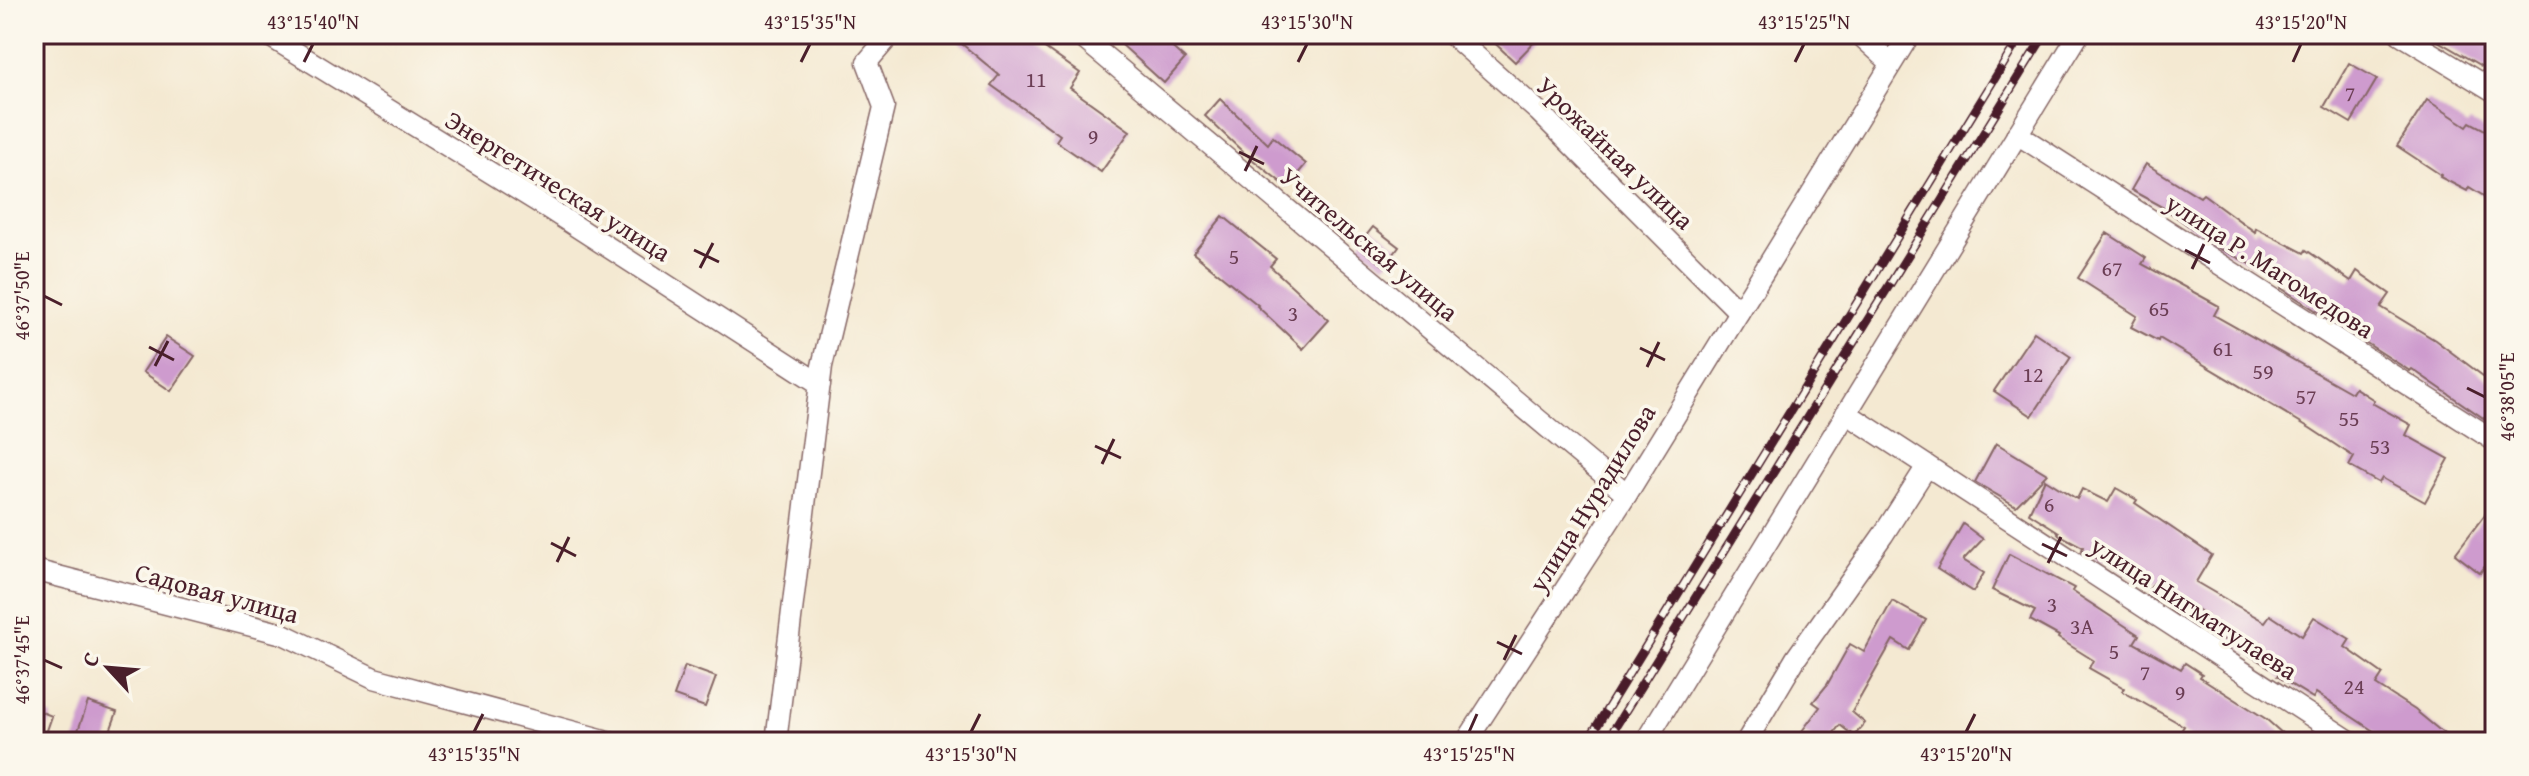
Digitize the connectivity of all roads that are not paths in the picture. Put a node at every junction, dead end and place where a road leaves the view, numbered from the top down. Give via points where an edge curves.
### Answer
1 (266, 34) edge
2 (891, 34) edge
3 (1078, 34) edge
4 (1451, 34) edge
5 (1859, 34) edge
6 (1910, 34) edge
7 (2079, 34) edge
8 (2400, 34) edge
9 (1891, 63) junction
10 (2495, 92) edge
11 (2017, 134) junction
12 (1739, 312) junction
13 (820, 384) junction
14 (1846, 413) junction
15 (2495, 441) edge
16 (1927, 466) junction
17 (1627, 494) junction
18 (34, 570) edge
19 (612, 742) edge
20 (776, 742) edge
21 (1466, 742) edge
22 (1645, 742) edge
23 (1746, 742) edge
24 (2351, 742) edge

1 - 13 street, Энергетическая улица
2 - 13 street via 867,62 884,107
3 - 17 street, Учительская улица
4 - 12 street, Урожайная улица via 1539,112
5 - 9 street
6 - 9 street, улица Нурадилова
7 - 11 street
8 - 10 street
9 - 12 street, улица Нурадилова
11 - 14 street
11 - 15 street, улица Р. Магомедова
12 - 17 street, улица Нурадилова
13 - 20 street
14 - 16 street, улица Нигматулаева
14 - 22 street
16 - 23 street via 1796,658
16 - 24 street, улица Нигматулаева
17 - 21 street, улица Нурадилова
18 - 19 street, Садовая улица via 283,634 374,678

